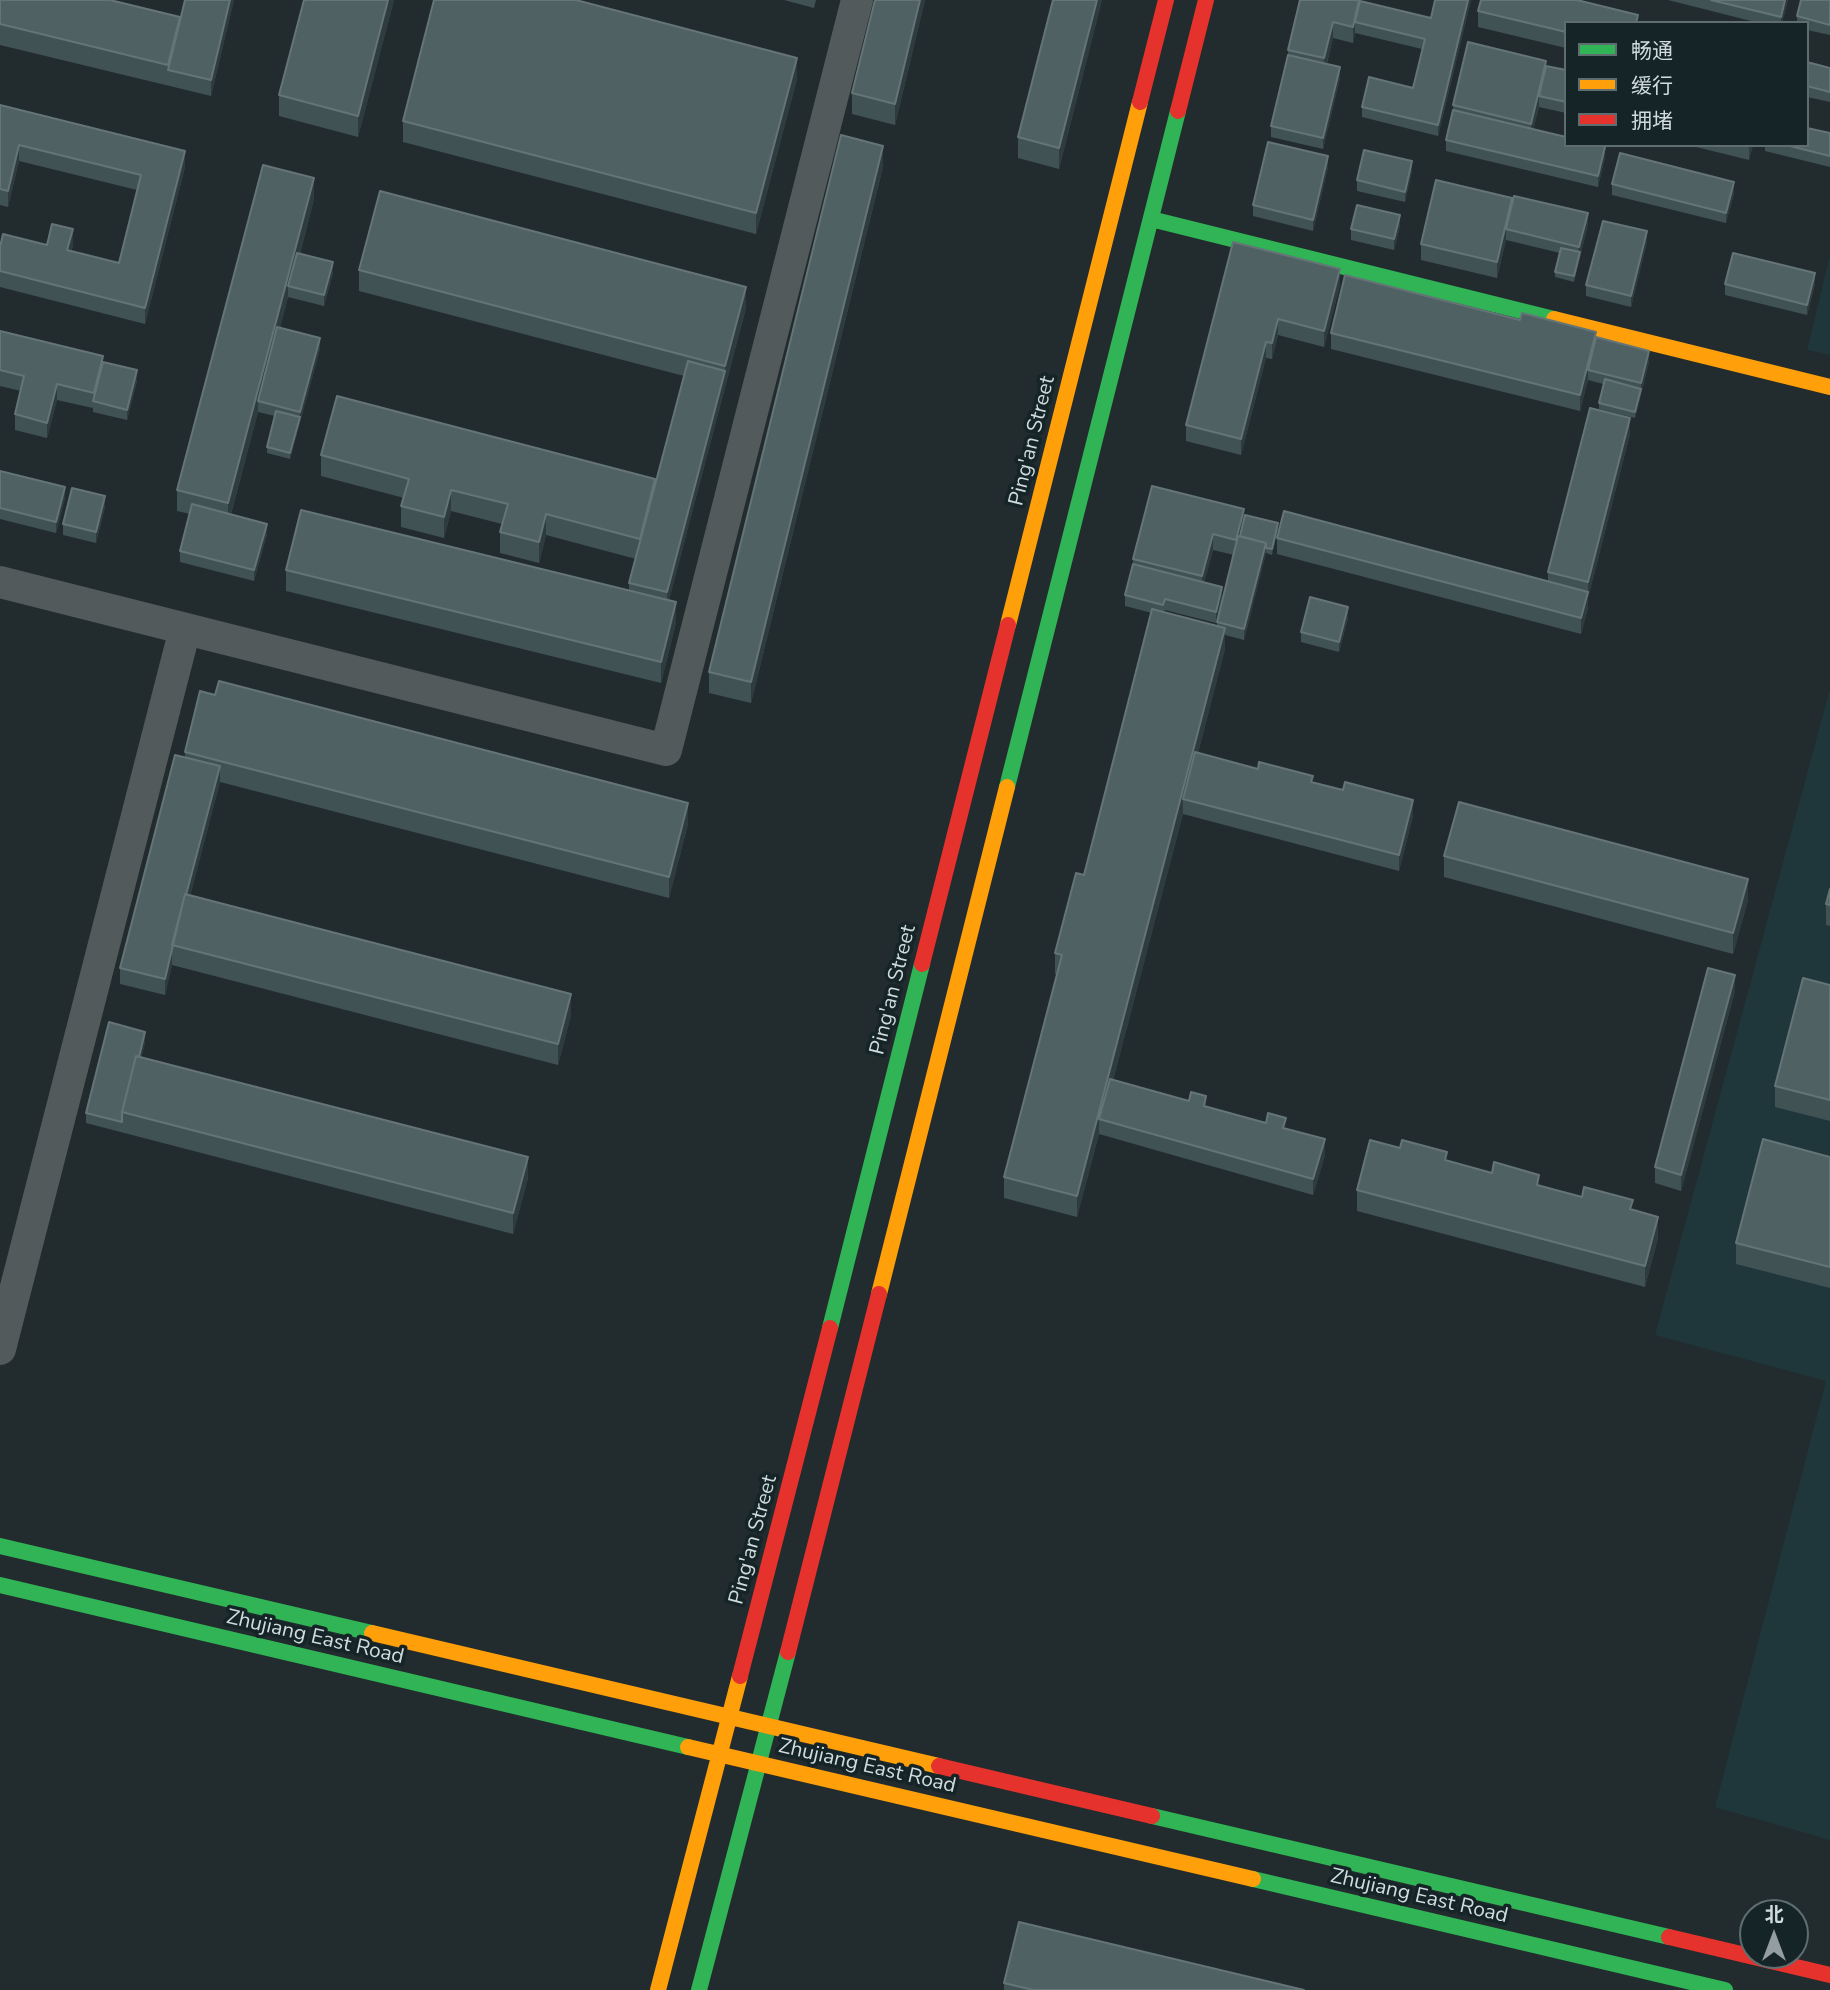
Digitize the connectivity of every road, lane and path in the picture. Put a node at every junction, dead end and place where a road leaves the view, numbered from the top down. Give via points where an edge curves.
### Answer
1 (857, 0) edge
2 (1166, 0) edge
3 (1206, 0) edge
4 (1151, 219) junction
5 (1830, 387) edge
6 (0, 582) edge
7 (185, 629) junction
8 (0, 1349) edge
9 (0, 1546) edge
10 (0, 1586) edge
11 (730, 1717) junction
12 (768, 1726) junction
13 (720, 1754) junction
14 (758, 1763) junction
15 (1830, 1975) edge
16 (658, 1990) edge
17 (699, 1990) edge
18 (1725, 1990) edge

1 - 7 street via 666,750
2 - 11 main road, Ping'an Street
3 - 4 main road
4 - 5 main road
4 - 12 main road
6 - 7 street
7 - 8 street
9 - 11 main road, Zhujiang East Road
10 - 13 main road, Zhujiang East Road
11 - 12 main road, Zhujiang East Road
11 - 13 main road, Ping'an Street
12 - 14 main road
12 - 15 main road, Zhujiang East Road
13 - 14 main road, Zhujiang East Road
13 - 16 main road, Ping'an Street
14 - 17 main road
14 - 18 main road, Zhujiang East Road

